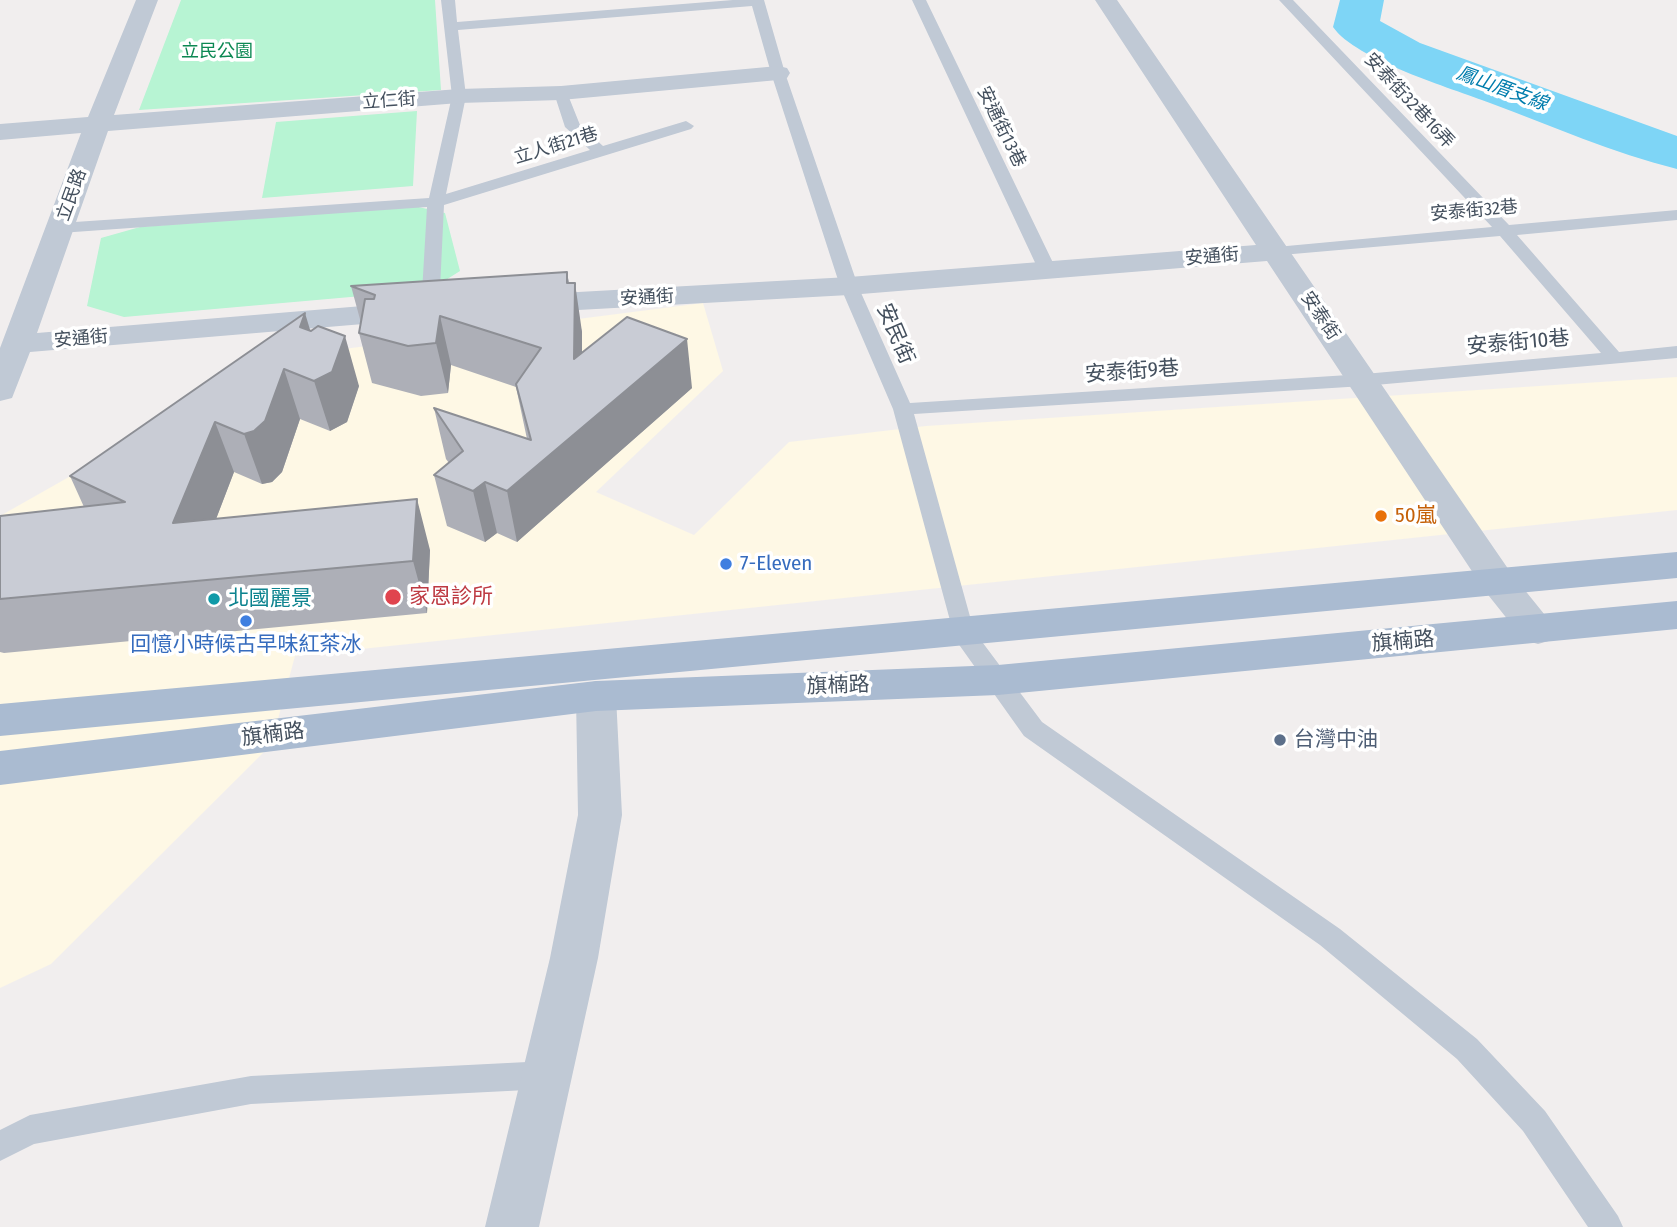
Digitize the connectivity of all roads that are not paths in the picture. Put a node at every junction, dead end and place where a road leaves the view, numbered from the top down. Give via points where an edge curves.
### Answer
1 (148, 0) edge
2 (448, 0) edge
3 (919, 0) edge
4 (1106, 0) edge
5 (1286, 0) edge
6 (757, 1) edge
7 (452, 26) junction
8 (778, 73) junction
9 (561, 93) junction
10 (459, 96) junction
11 (98, 123) junction
12 (686, 126) dead end
13 (0, 132) edge
14 (602, 153) junction
15 (436, 202) junction
16 (1677, 215) edge
17 (60, 228) junction
18 (1503, 229) junction
19 (1276, 252) junction
20 (1048, 271) junction
21 (849, 286) junction
22 (498, 306) edge
23 (444, 309) joint
24 (17, 344) junction
25 (1677, 352) edge
26 (1614, 357) junction
27 (1364, 380) junction
28 (0, 391) edge
29 (903, 409) junction
30 (1677, 565) edge
31 (1498, 582) junction
32 (1677, 615) edge
33 (1538, 629) junction
34 (964, 633) junction
35 (998, 680) junction
36 (596, 696) junction
37 (0, 720) edge
38 (0, 768) edge
39 (547, 1075) junction
40 (0, 1146) edge
41 (512, 1227) edge
42 (1606, 1227) edge

1 - 11 street, 立民路
2 - 7 lane
3 - 20 lane, 安通街13巷
4 - 19 street, 安泰街
5 - 18 lane, 安泰街32巷16弄
6 - 7 lane
6 - 8 lane, 安民街
7 - 10 lane
8 - 9 street, 立仁街
8 - 21 lane, 安民街
9 - 10 street, 立仁街
9 - 14 lane via 573,127
10 - 11 street, 立仁街
10 - 15 lane
11 - 13 street, 立仁街
11 - 17 street, 立民路
12 - 14 lane, 立人街21巷
14 - 15 lane, 立人街21巷
15 - 17 lane
15 - 23 lane
16 - 18 lane, 安泰街32巷
17 - 24 street, 立民路
18 - 19 lane, 安泰街32巷
18 - 26 lane, 安泰街32巷16弄
19 - 20 street, 安通街
19 - 27 street, 安泰街
20 - 21 street, 安通街
21 - 22 street, 安通街
21 - 29 lane, 安民街
23 - 24 street, 安通街
24 - 28 street, 立民路
25 - 26 lane, 安泰街10巷
26 - 27 lane, 安泰街10巷
27 - 29 lane, 安泰街9巷
27 - 31 street, 安泰街
29 - 34 lane, 安民街
30 - 31 main road, 旗楠路
31 - 33 street, 安泰街
31 - 34 main road, 旗楠路
32 - 33 main road, 旗楠路
33 - 35 main road, 旗楠路
34 - 35 lane, 安民街
34 - 37 main road, 旗楠路
35 - 36 main road, 旗楠路
35 - 42 lane, 安民街 via 1033,729 1329,937 1467,1049 1534,1121
36 - 38 main road, 旗楠路
36 - 39 street via 600,815
39 - 40 lane via 251,1090 30,1130
39 - 41 street

